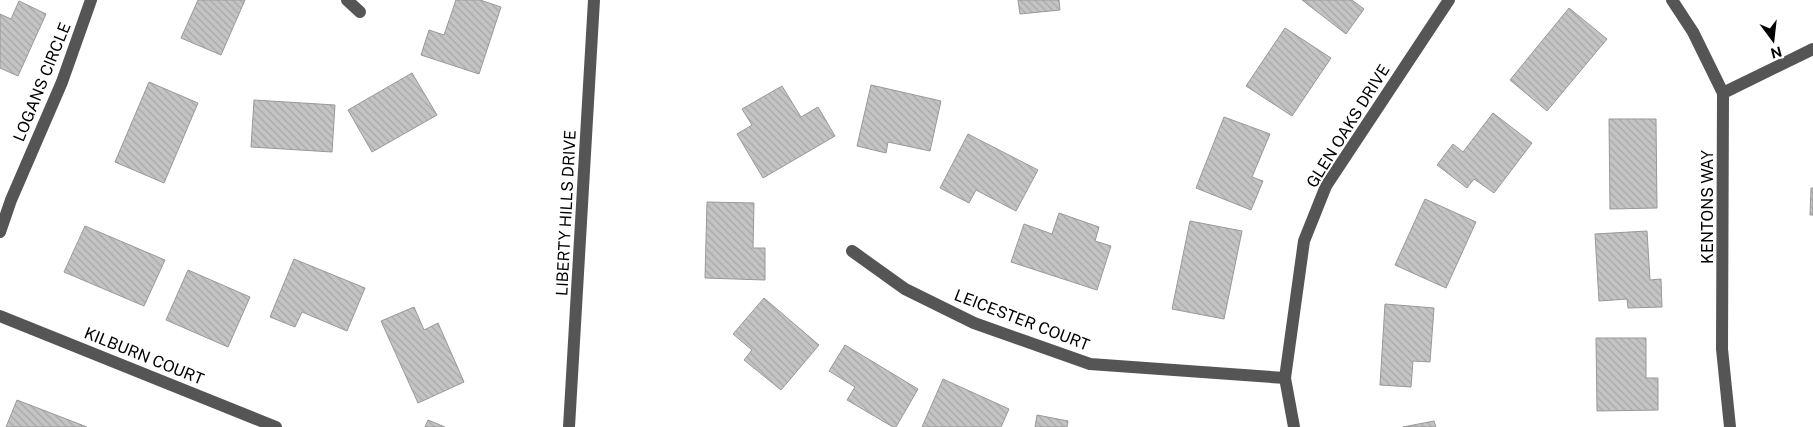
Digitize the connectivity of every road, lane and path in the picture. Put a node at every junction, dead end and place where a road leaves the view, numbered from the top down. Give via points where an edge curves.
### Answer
1 (91, 0) edge
2 (347, 0) edge
3 (594, 0) edge
4 (1449, 0) edge
5 (1672, 0) edge
6 (360, 12) dead end
7 (1813, 49) edge
8 (1723, 93) junction
9 (0, 232) edge
10 (852, 251) dead end
11 (0, 316) edge
12 (1285, 378) junction
13 (276, 427) edge
14 (569, 427) edge
15 (1294, 427) edge
16 (1730, 427) edge

1 - 9 street, LOGANS CIRCLE via 62,82
2 - 6 street
3 - 14 street, LIBERTY HILLS DRIVE
4 - 12 street, GLEN OAKS DRIVE via 1326,186 1304,241
5 - 8 street, KENTONS WAY via 1693,32
7 - 8 street
8 - 16 street, KENTONS WAY via 1722,349
10 - 12 street, LEICESTER COURT via 906,289 974,323 1090,364
11 - 13 street, KILBURN COURT
12 - 15 street, GLEN OAKS DRIVE

